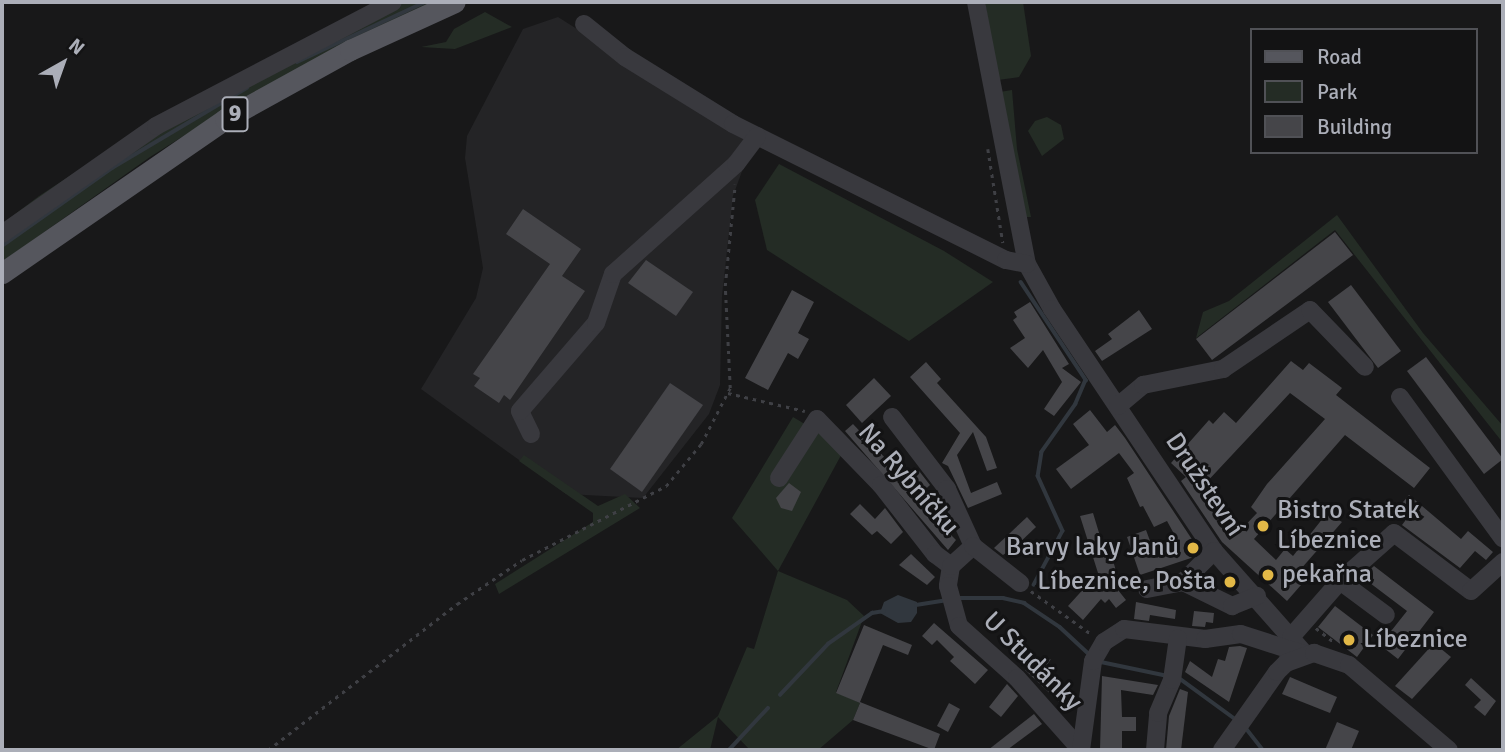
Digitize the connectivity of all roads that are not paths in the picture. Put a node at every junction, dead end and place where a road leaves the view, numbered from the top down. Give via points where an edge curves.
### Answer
1 (393, 2) edge
2 (455, 2) edge
3 (976, 2) edge
4 (584, 24) dead end
5 (757, 135) junction
6 (2, 234) edge
7 (30, 252) junction
8 (1027, 264) junction
9 (2, 273) edge
10 (2, 280) edge
11 (1365, 367) dead end
12 (1399, 397) dead end
13 (1118, 406) junction
14 (891, 417) dead end
15 (531, 434) dead end
16 (779, 478) dead end
17 (1503, 539) edge
18 (973, 546) junction
19 (1214, 551) junction
20 (1503, 562) edge
21 (951, 566) junction
22 (1340, 581) junction
23 (1183, 582) junction
24 (1020, 583) road end
25 (1147, 589) dead end
26 (1257, 596) junction
27 (1386, 615) dead end
28 (1291, 637) junction
29 (1178, 638) junction
30 (1306, 654) junction
31 (1226, 743) edge
32 (1081, 750) edge
33 (1155, 750) edge
34 (1449, 750) edge

1 - 6 street via 156,126
2 - 7 main road, 9 via 350,50 225,119
3 - 8 street, Družstevní
4 - 5 street via 625,57
5 - 8 street via 1006,260
5 - 15 street via 736,164 614,274 596,323 520,411
7 - 9 main road, 9
7 - 10 main road
8 - 13 street, Družstevní
11 - 13 street via 1310,310 1223,369 1143,385
12 - 17 street
13 - 19 street, Družstevní
14 - 18 street via 947,489
16 - 21 street, Na Rybníčku via 813,423 881,485 935,554
18 - 21 street, Na Rybníčku
18 - 24 street, Na Rybníčku
19 - 23 street
19 - 26 street, Družstevní
20 - 22 street via 1471,591 1394,533
21 - 32 street, U Studánky via 948,586 959,625 1017,678
22 - 27 street
22 - 28 street
23 - 25 street
23 - 26 street via 1232,607
26 - 28 street, Družstevní
28 - 30 street, Družstevní
29 - 30 street via 1241,634
29 - 32 street via 1124,629 1104,642 1093,662
29 - 33 street via 1173,677 1158,713
30 - 31 street via 1277,672
30 - 34 street via 1325,654 1349,665

